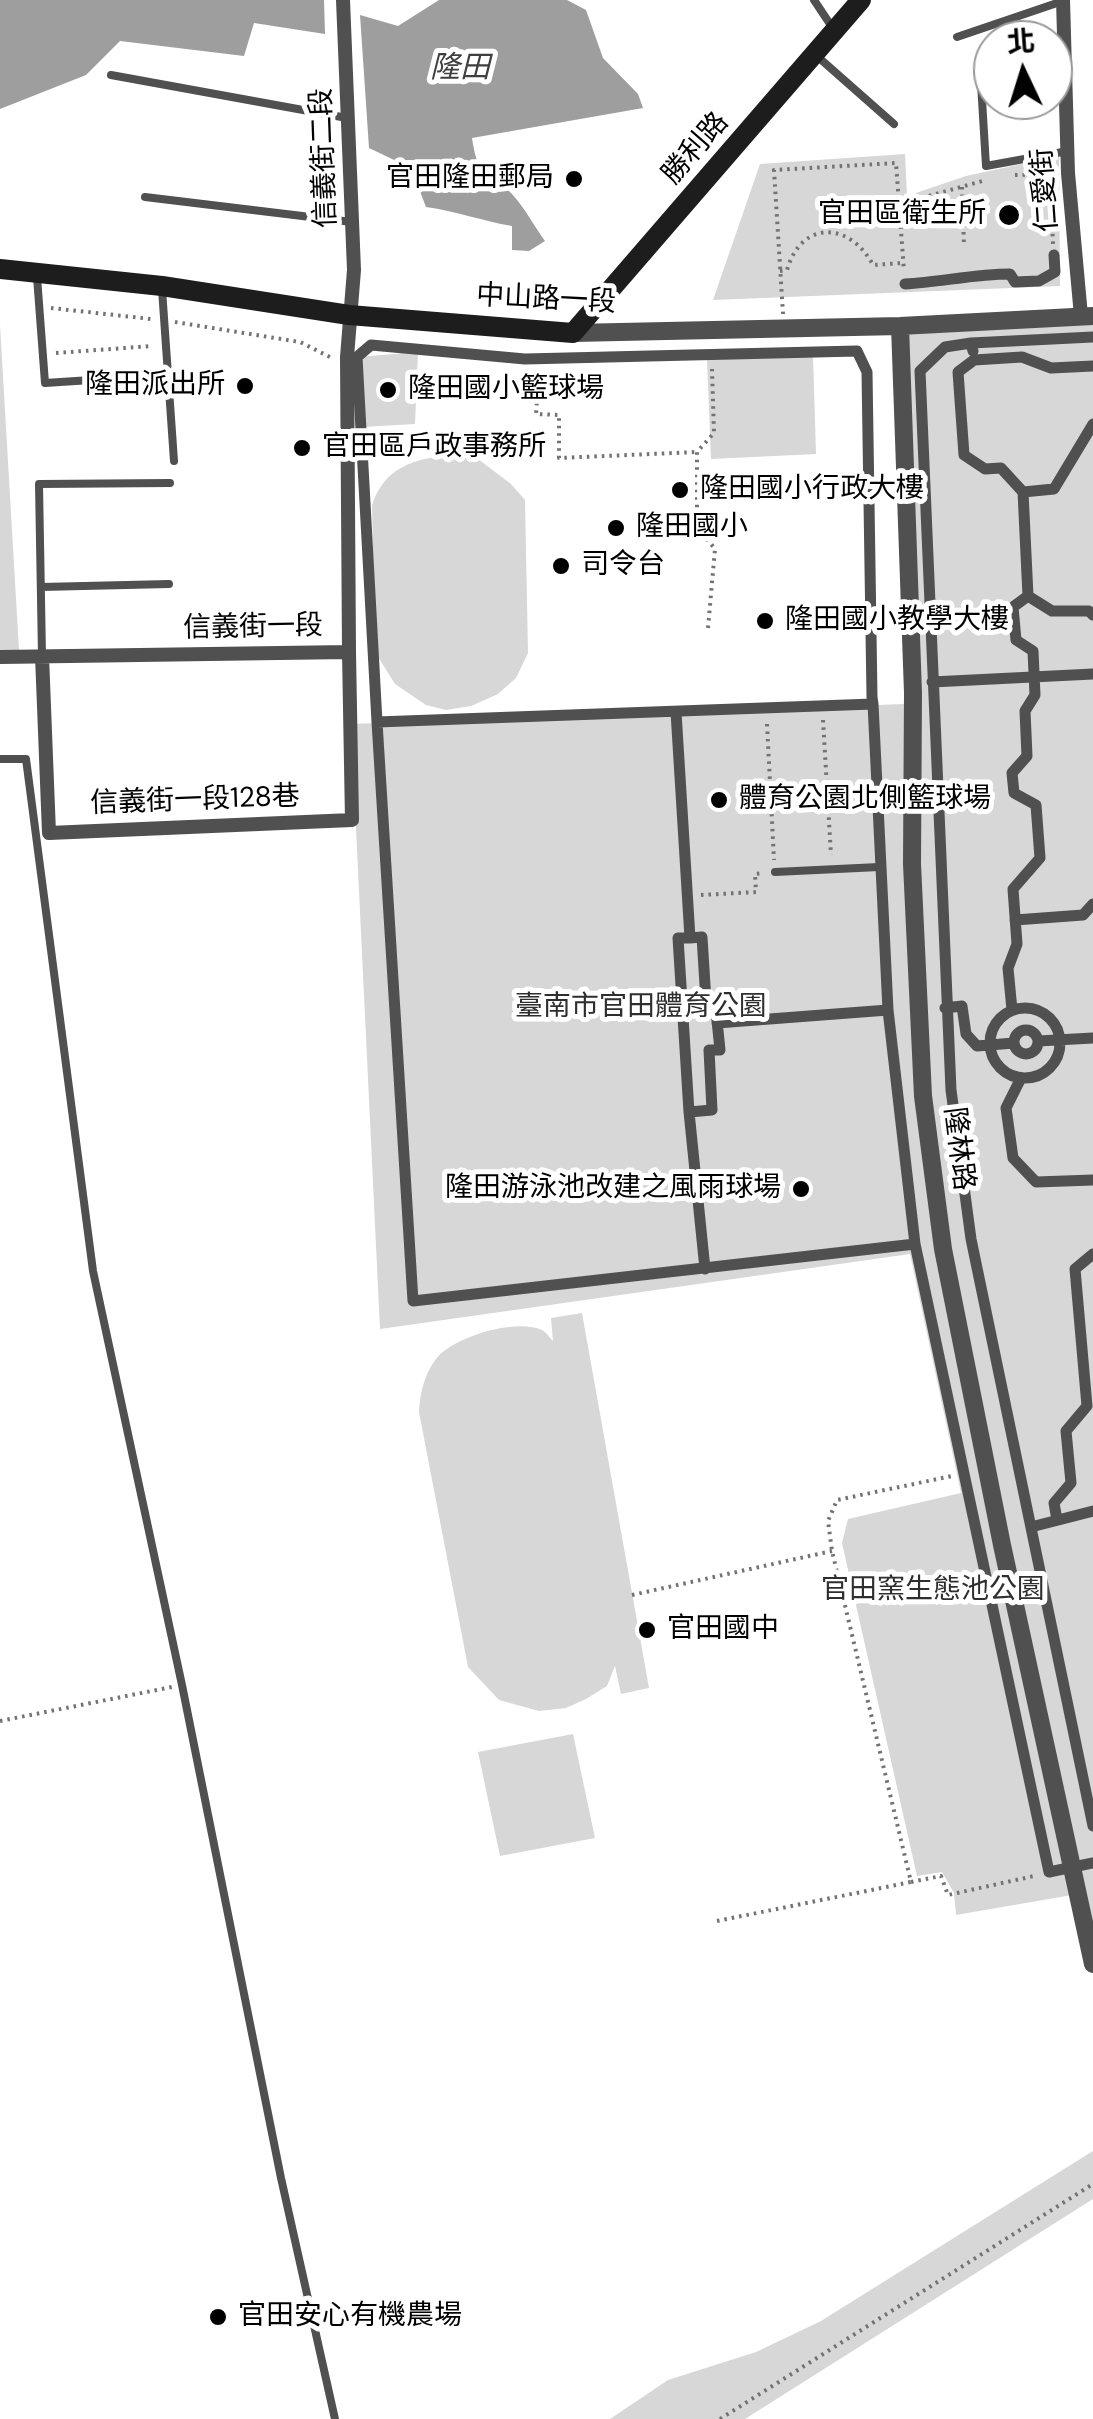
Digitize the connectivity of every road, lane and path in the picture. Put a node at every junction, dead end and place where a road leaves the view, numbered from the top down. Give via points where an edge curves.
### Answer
1 (344, 0) edge
2 (814, 0) edge
3 (861, 0) edge
4 (1063, 0) edge
5 (834, 30) junction
6 (958, 38) dead end
7 (815, 54) junction
8 (111, 75) dead end
9 (350, 119) junction
10 (983, 120) edge
11 (894, 124) dead end
12 (1068, 151) junction
13 (1002, 175) dead end
14 (988, 179) dead end
15 (962, 187) junction
16 (145, 197) dead end
17 (900, 204) junction
18 (352, 222) junction
19 (964, 246) dead end
20 (1054, 255) joint
21 (903, 263) junction
22 (0, 268) edge
23 (780, 271) junction
24 (36, 272) junction
25 (905, 284) joint
26 (162, 286) junction
27 (39, 307) junction
28 (349, 315) junction
29 (1087, 316) edge
30 (164, 320) junction
31 (900, 326) junction
32 (784, 328) junction
33 (573, 333) junction
34 (1093, 337) edge
35 (972, 344) junction
36 (166, 345) junction
37 (43, 354) junction
38 (711, 355) junction
39 (330, 357) dead end
40 (540, 358) junction
41 (974, 360) junction
42 (1093, 366) edge
43 (168, 375) junction
44 (1093, 424) edge
45 (697, 452) junction
46 (174, 461) dead end
47 (170, 483) dead end
48 (1023, 492) junction
49 (169, 584) dead end
50 (40, 588) junction
51 (1028, 596) junction
52 (1093, 615) edge
53 (708, 628) dead end
54 (349, 652) junction
55 (0, 656) edge
56 (42, 656) junction
57 (1093, 674) edge
58 (1034, 677) junction
59 (932, 682) junction
60 (872, 704) junction
61 (822, 708) junction
62 (766, 710) junction
63 (676, 712) junction
64 (377, 722) junction
65 (0, 760) edge
66 (879, 867) junction
67 (832, 870) junction
68 (774, 872) junction
69 (687, 896) junction
70 (1093, 904) edge
71 (1015, 920) junction
72 (690, 938) junction
73 (946, 1008) junction
74 (888, 1010) junction
75 (1012, 1010) junction
76 (717, 1023) junction
77 (1093, 1038) edge
78 (1060, 1040) junction
79 (990, 1045) junction
80 (1021, 1078) junction
81 (690, 1112) junction
82 (1093, 1180) edge
83 (915, 1244) junction
84 (1093, 1254) edge
85 (705, 1269) junction
86 (964, 1474) junction
87 (1093, 1510) edge
88 (1056, 1520) junction
89 (1031, 1527) junction
90 (832, 1551) junction
91 (632, 1595) dead end
92 (182, 1685) junction
93 (0, 1721) edge
94 (1093, 1826) edge
95 (1093, 1864) edge
96 (1072, 1867) junction
97 (1049, 1872) junction
98 (911, 1882) junction
99 (717, 1920) dead end
100 (1093, 1964) edge
101 (1093, 2184) edge
102 (335, 2419) edge
103 (720, 2419) edge

1 - 9 street, 信義街二段
2 - 5 lane
3 - 5 main road, 勝利路
4 - 6 lane
4 - 12 street, 仁愛街
5 - 7 main road, 勝利路
7 - 11 lane
7 - 33 main road, 勝利路
8 - 9 lane
9 - 18 street, 信義街二段
10 - 12 lane via 986,166
12 - 29 street, 仁愛街
13 - 20 path via 1050,174
14 - 15 path
15 - 17 path
15 - 19 path
16 - 18 lane
17 - 21 path
17 - 23 path via 896,163 774,170
18 - 28 street, 信義街二段
20 - 25 street via 1055,272 1038,282 977,274
21 - 23 path via 873,265 850,236 827,233 810,235
21 - 25 path
22 - 24 main road, 中山路一段
23 - 32 path
24 - 26 main road, 中山路一段
24 - 27 lane
26 - 28 main road, 中山路一段
26 - 30 lane
27 - 30 path
27 - 37 lane
28 - 33 main road, 中山路一段
28 - 54 street, 信義街一段
29 - 31 street, 中山路一段
30 - 36 lane
30 - 39 path via 300,342
31 - 32 street, 中山路一段
31 - 96 street, 隆林路 via 923,1096 943,1249
32 - 33 street, 中山路一段
34 - 35 street
35 - 41 street
35 - 59 street via 945,347 920,371
36 - 37 path
36 - 43 lane
37 - 43 lane via 45,383
38 - 40 street
38 - 45 path via 714,432
38 - 60 street via 857,350 867,372
40 - 45 path via 536,414 559,415 559,458
40 - 64 street via 372,345 357,356
41 - 42 street via 1022,357 1051,368
41 - 48 street via 958,372 964,456 985,469 1001,468
43 - 46 lane
44 - 48 street via 1054,489
45 - 53 path via 696,527 715,548
47 - 50 lane via 39,484
48 - 51 street
49 - 50 lane
50 - 56 lane
51 - 52 street via 1052,611
51 - 58 street via 1013,607 1016,640 1033,651
54 - 56 street, 信義街一段
54 - 56 street, 信義街一段128巷 via 352,820 49,832
55 - 56 street, 信義街一段
57 - 58 street
58 - 59 street
58 - 71 street via 1035,695 1025,711 1026,756 1012,772 1014,793 1036,805 1040,858 1013,889
59 - 73 street
60 - 61 street
60 - 66 street
61 - 62 street
61 - 67 path
62 - 63 street
62 - 68 path
63 - 64 street
63 - 69 street
64 - 85 street via 413,1301
65 - 92 lane via 26,759 93,1271
66 - 67 lane
66 - 74 street
67 - 68 lane
68 - 69 path via 755,874 756,892
69 - 72 street
70 - 71 street via 1082,915
71 - 75 street via 1008,968
72 - 76 street via 702,937 706,1002 715,1001
72 - 81 street via 678,938
73 - 79 street via 962,1006 966,1034 977,1046
73 - 89 street via 971,1239
74 - 76 street
74 - 83 street
75 - 78 street via 1046,1014
75 - 79 street via 994,1025
76 - 81 street via 720,1050 708,1050 712,1110
77 - 78 street
78 - 79 street via 1038,1042 1025,1054 1014,1043
78 - 80 street via 1052,1066
79 - 80 street via 1000,1068
80 - 82 street via 1006,1108 1013,1158 1036,1182
81 - 85 street
83 - 85 street
83 - 86 street
84 - 88 street via 1075,1269 1087,1406 1066,1432 1071,1483 1054,1503
86 - 90 path via 838,1500 828,1521
86 - 97 street
87 - 88 street
88 - 89 street
89 - 94 street
90 - 91 path
90 - 98 path
92 - 93 path
92 - 102 lane
95 - 96 street
96 - 97 street
96 - 100 street, 隆林路
97 - 98 path via 948,1895 941,1876
98 - 99 path
101 - 103 path

